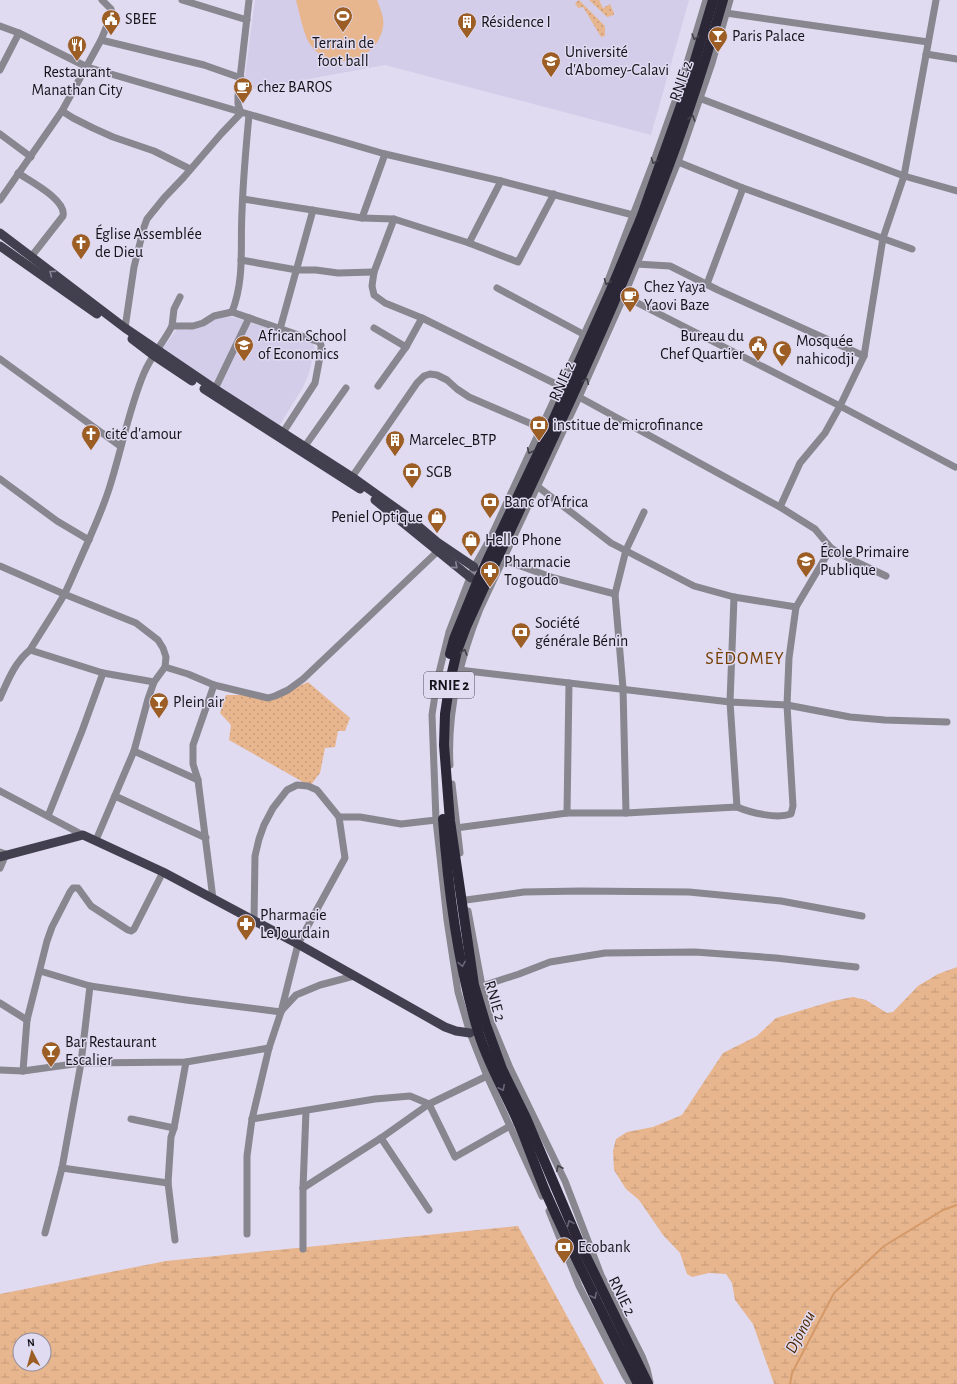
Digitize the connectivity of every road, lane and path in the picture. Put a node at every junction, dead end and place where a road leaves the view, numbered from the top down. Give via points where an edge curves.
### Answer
1 (102, 0) edge
2 (182, 0) edge
3 (249, 0) edge
4 (706, 0) edge
5 (713, 0) edge
6 (723, 0) edge
7 (730, 0) edge
8 (936, 0) edge
9 (726, 13) junction
10 (247, 20) junction
11 (0, 26) edge
12 (19, 33) junction
13 (101, 40) junction
14 (928, 42) junction
15 (926, 54) junction
16 (957, 59) edge
17 (87, 67) junction
18 (0, 70) edge
19 (241, 78) junction
20 (699, 98) junction
21 (62, 111) junction
22 (241, 113) junction
23 (249, 115) junction
24 (0, 134) edge
25 (385, 154) junction
26 (31, 157) junction
27 (678, 162) junction
28 (190, 169) junction
29 (18, 173) junction
30 (904, 176) junction
31 (501, 181) junction
32 (743, 188) junction
33 (957, 191) edge
34 (554, 194) junction
35 (243, 199) junction
36 (0, 200) edge
37 (312, 210) junction
38 (637, 216) junction
39 (362, 218) junction
40 (394, 219) junction
41 (0, 233) edge
42 (883, 238) junction
43 (469, 243) junction
44 (0, 246) edge
45 (912, 249) dead end
46 (31, 257) junction
47 (241, 260) junction
48 (636, 264) junction
49 (297, 270) junction
50 (374, 272) junction
51 (707, 284) junction
52 (497, 288) dead end
53 (621, 294) junction
54 (77, 296) junction
55 (180, 297) dead end
56 (232, 312) junction
57 (249, 318) junction
58 (422, 318) junction
59 (172, 326) junction
60 (125, 328) junction
61 (374, 328) dead end
62 (280, 329) junction
63 (583, 334) junction
64 (406, 347) junction
65 (155, 353) junction
66 (864, 356) junction
67 (0, 359) edge
68 (378, 386) dead end
69 (560, 386) junction
70 (346, 388) dead end
71 (214, 392) junction
72 (579, 397) junction
73 (840, 406) junction
74 (540, 428) junction
75 (281, 435) junction
76 (120, 446) junction
77 (305, 446) junction
78 (955, 467) dead end
79 (352, 477) junction
80 (0, 479) edge
81 (537, 486) junction
82 (780, 507) junction
83 (644, 512) dead end
84 (89, 540) junction
85 (831, 548) junction
86 (626, 550) junction
87 (438, 551) junction
88 (504, 560) junction
89 (0, 566) edge
90 (484, 575) junction
91 (886, 576) dead end
92 (64, 594) junction
93 (615, 594) junction
94 (734, 597) junction
95 (796, 607) junction
96 (30, 650) junction
97 (166, 667) junction
98 (459, 670) junction
99 (103, 673) junction
100 (154, 682) junction
101 (569, 683) junction
102 (214, 685) junction
103 (623, 688) junction
104 (0, 698) edge
105 (730, 702) junction
106 (787, 706) junction
107 (947, 722) dead end
108 (134, 751) junction
109 (198, 780) junction
110 (0, 791) edge
111 (115, 796) junction
112 (737, 807) junction
113 (567, 813) junction
114 (626, 813) junction
115 (48, 816) junction
116 (339, 817) junction
117 (436, 820) junction
118 (456, 828) junction
119 (83, 835) junction
120 (206, 838) junction
121 (96, 840) junction
122 (2, 854) edge
123 (0, 868) edge
124 (163, 872) junction
125 (213, 899) junction
126 (466, 900) junction
127 (862, 916) dead end
128 (254, 921) junction
129 (298, 944) junction
130 (856, 967) dead end
131 (40, 971) junction
132 (354, 976) junction
133 (90, 986) junction
134 (482, 986) junction
135 (0, 1003) edge
136 (281, 1012) junction
137 (27, 1020) junction
138 (477, 1029) junction
139 (269, 1048) junction
140 (186, 1062) junction
141 (81, 1063) junction
142 (0, 1070) edge
143 (23, 1071) junction
144 (487, 1076) junction
145 (429, 1104) junction
146 (306, 1111) junction
147 (131, 1119) dead end
148 (252, 1119) junction
149 (510, 1126) junction
150 (174, 1128) junction
151 (381, 1138) junction
152 (62, 1168) junction
153 (168, 1184) junction
154 (303, 1188) junction
155 (429, 1210) dead end
156 (45, 1233) dead end
157 (247, 1234) dead end
158 (175, 1240) dead end
159 (303, 1249) dead end
160 (632, 1384) edge
161 (638, 1384) edge
162 (649, 1384) edge

1 - 13 street via 111,8 112,14
2 - 10 street
3 - 10 street
4 -> 38 street
5 - 38 highway, RNIE 2 / RNIE 2 via 685,94
6 - 53 highway, RNIE 2 / RNIE 2 via 670,159
7 - 9 street
8 - 14 street
9 - 14 street
9 - 20 street
10 - 19 street
11 - 12 street
12 - 17 street
12 - 18 street
13 - 17 street
13 - 19 street via 184,60
14 - 15 street
15 - 16 street
15 - 30 street
17 - 21 street
17 - 22 street
19 - 22 street via 238,96
27 -> 20 street
20 - 30 street
21 - 26 street
21 - 28 street via 93,128 154,151
22 - 23 street
22 - 28 street
23 - 25 street
23 - 35 street
24 - 26 street
25 - 31 street
25 - 39 street
26 - 29 street
27 - 32 street
27 - 48 street
28 - 60 street via 147,218 134,267
29 - 36 street
29 - 46 street via 49,193 61,204 64,212
30 - 33 street
30 - 42 street
31 - 34 street
31 - 43 street
32 - 42 street
32 - 51 street
34 - 38 street
34 - 43 street via 518,262
35 - 37 street
35 - 47 street
37 - 39 street
37 - 49 street
38 -> 63 street
38 - 90 highway, RNIE 2 / RNIE 2 via 610,292
39 - 40 street
40 - 43 street
40 - 50 street
41 - 46 main road
42 - 45 street
42 - 66 street
44 - 54 main road
54 -> 46 main road
47 - 49 street
47 - 56 street via 241,280
48 - 51 street via 670,266
48 - 53 street
49 - 50 street
49 - 62 street
50 - 58 street via 374,295 385,303
51 - 66 street
52 - 63 street
72 -> 53 street
53 - 73 street
53 - 90 highway, RNIE 2 / RNIE 2 via 511,530
54 - 60 main road
54 - 65 main road
55 - 59 street via 174,309
56 - 57 street
56 - 59 street via 214,316 193,326
57 - 62 street
57 - 71 street
58 - 64 street
58 - 69 street
59 - 65 street
60 - 65 main road
61 - 64 street
62 - 75 street via 316,340 321,345 315,383
63 - 69 street
64 - 68 street
65 - 71 main road
65 - 76 street via 144,373
66 - 73 street
67 - 76 street
69 - 74 street
70 - 77 street
71 - 75 main road
72 - 81 street
72 - 82 street
73 - 78 street
73 - 82 street via 825,433 800,463
74 - 79 street via 469,396 447,380 430,374 417,383
74 -> 90 street via 490,539
75 - 77 main road
75 - 87 main road via 368,495
76 - 84 street via 116,469
77 - 79 main road
79 - 90 main road
80 - 84 street via 57,521
81 - 86 street via 611,543
81 - 88 street
82 - 85 street via 815,529
83 - 86 street
84 - 92 street
85 - 91 street
85 - 95 street
86 - 93 street
86 - 94 street via 694,586
87 -> 90 main road via 455,567
87 - 102 street via 303,679 288,690 268,698
88 - 90 street
88 - 93 street via 554,578
89 - 92 street
98 -> 90 street
90 - 117 street via 449,632 437,681 433,708
90 - 138 highway, RNIE 2 / RNIE 2 via 454,639 443,683 438,718 448,880 466,989
92 - 96 street
92 - 97 street via 136,623 164,648
93 - 103 street
94 - 95 street
94 - 105 street
95 - 106 street via 789,658
96 - 99 street
96 - 104 street via 16,665
97 - 100 street
97 - 102 street
98 - 101 street
98 - 118 street via 451,721 450,763
99 - 100 street
99 - 115 street
100 - 108 street
101 - 103 street
101 - 113 street
102 - 109 street via 193,745 193,764
103 - 105 street
103 - 114 street
105 - 106 street
105 - 112 street
106 - 107 street via 850,717
106 - 112 street via 793,806 791,814 777,816 748,812
108 - 109 street
108 - 111 street
109 - 120 street
110 - 115 street
111 - 120 street
111 - 121 street
112 - 114 street
113 - 114 street
113 - 118 street
115 - 119 street
116 - 117 street via 360,817 401,824
116 - 128 street via 317,790 297,785 287,790 273,808 259,839
116 - 129 street via 345,858
117 - 138 street via 458,992
118 - 126 street
119 - 121 main road
119 - 122 main road
120 - 125 street
121 - 124 main road
122 - 123 street
124 - 125 main road
124 - 131 street via 131,931 91,906 78,888 73,888 52,927
125 - 128 main road
126 - 127 street via 524,892 689,892 781,902
126 - 134 street
128 - 129 main road
129 - 132 main road
129 - 136 street
130 - 134 street via 695,952 605,953 550,962
131 - 133 street
131 - 137 street
132 - 136 street via 320,985 296,995
132 - 138 main road via 445,1027 456,1031
133 - 136 street
133 - 141 street
162 -> 134 street via 648,1369 601,1274 565,1181 510,1068 491,1022
135 - 137 street
136 - 139 street
137 - 143 street
138 - 144 street
138 -> 161 highway, RNIE 2 / RNIE 2 via 584,1275
162 -> 138 highway, RNIE 2 / RNIE 2 via 578,1240 526,1118 502,1069
139 - 140 street
139 - 148 street
140 - 141 street
140 - 150 street
141 - 143 street
141 - 152 street
142 - 143 street
144 - 145 street
144 - 149 street
145 - 146 street via 410,1096 360,1101
145 - 149 street via 455,1157
145 - 151 street
146 - 148 street
146 - 154 street
147 - 150 street
148 - 157 street via 247,1156
149 - 160 street via 580,1286 624,1374
150 - 153 street via 171,1137
151 - 154 street
151 - 155 street
152 - 153 street
152 - 156 street
153 - 158 street
154 - 159 street

